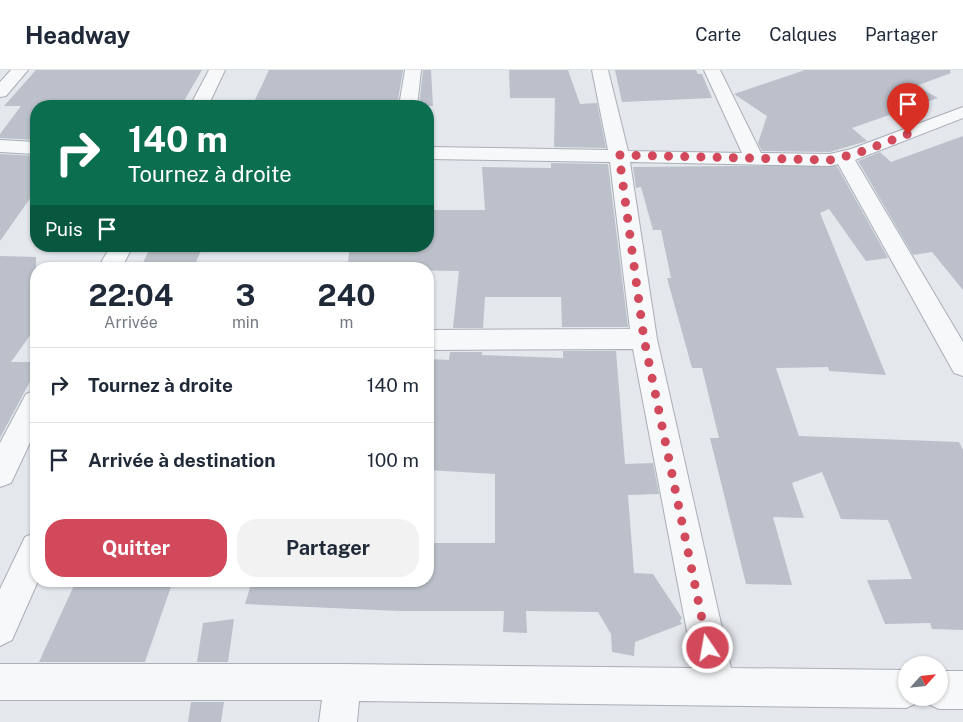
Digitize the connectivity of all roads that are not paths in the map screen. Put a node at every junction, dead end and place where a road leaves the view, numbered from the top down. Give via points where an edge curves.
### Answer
1 (20, 70) edge
2 (217, 70) edge
3 (414, 70) edge
4 (600, 70) edge
5 (712, 70) edge
6 (0, 92) edge
7 (202, 100) edge
8 (409, 100) edge
9 (963, 112) edge
10 (0, 146) edge
11 (30, 148) edge
12 (434, 153) edge
13 (619, 155) junction
14 (754, 158) junction
15 (844, 158) junction
16 (644, 339) junction
17 (434, 340) edge
18 (963, 365) edge
19 (30, 414) edge
20 (0, 473) edge
21 (30, 561) edge
22 (0, 628) edge
23 (0, 682) edge
24 (343, 682) junction
25 (716, 686) junction
26 (898, 689) edge
27 (948, 690) edge
28 (963, 690) edge
29 (338, 722) edge

1 - 6 street
2 - 7 street
3 - 8 street
4 - 13 street
5 - 14 street
9 - 15 street via 948,126
10 - 11 street
12 - 13 street
13 - 14 street
13 - 16 street
14 - 15 street via 803,161
15 - 18 street
16 - 17 street
16 - 25 street
19 - 20 street
21 - 22 street
23 - 24 street
24 - 25 street
24 - 29 street
25 - 26 street
27 - 28 street

